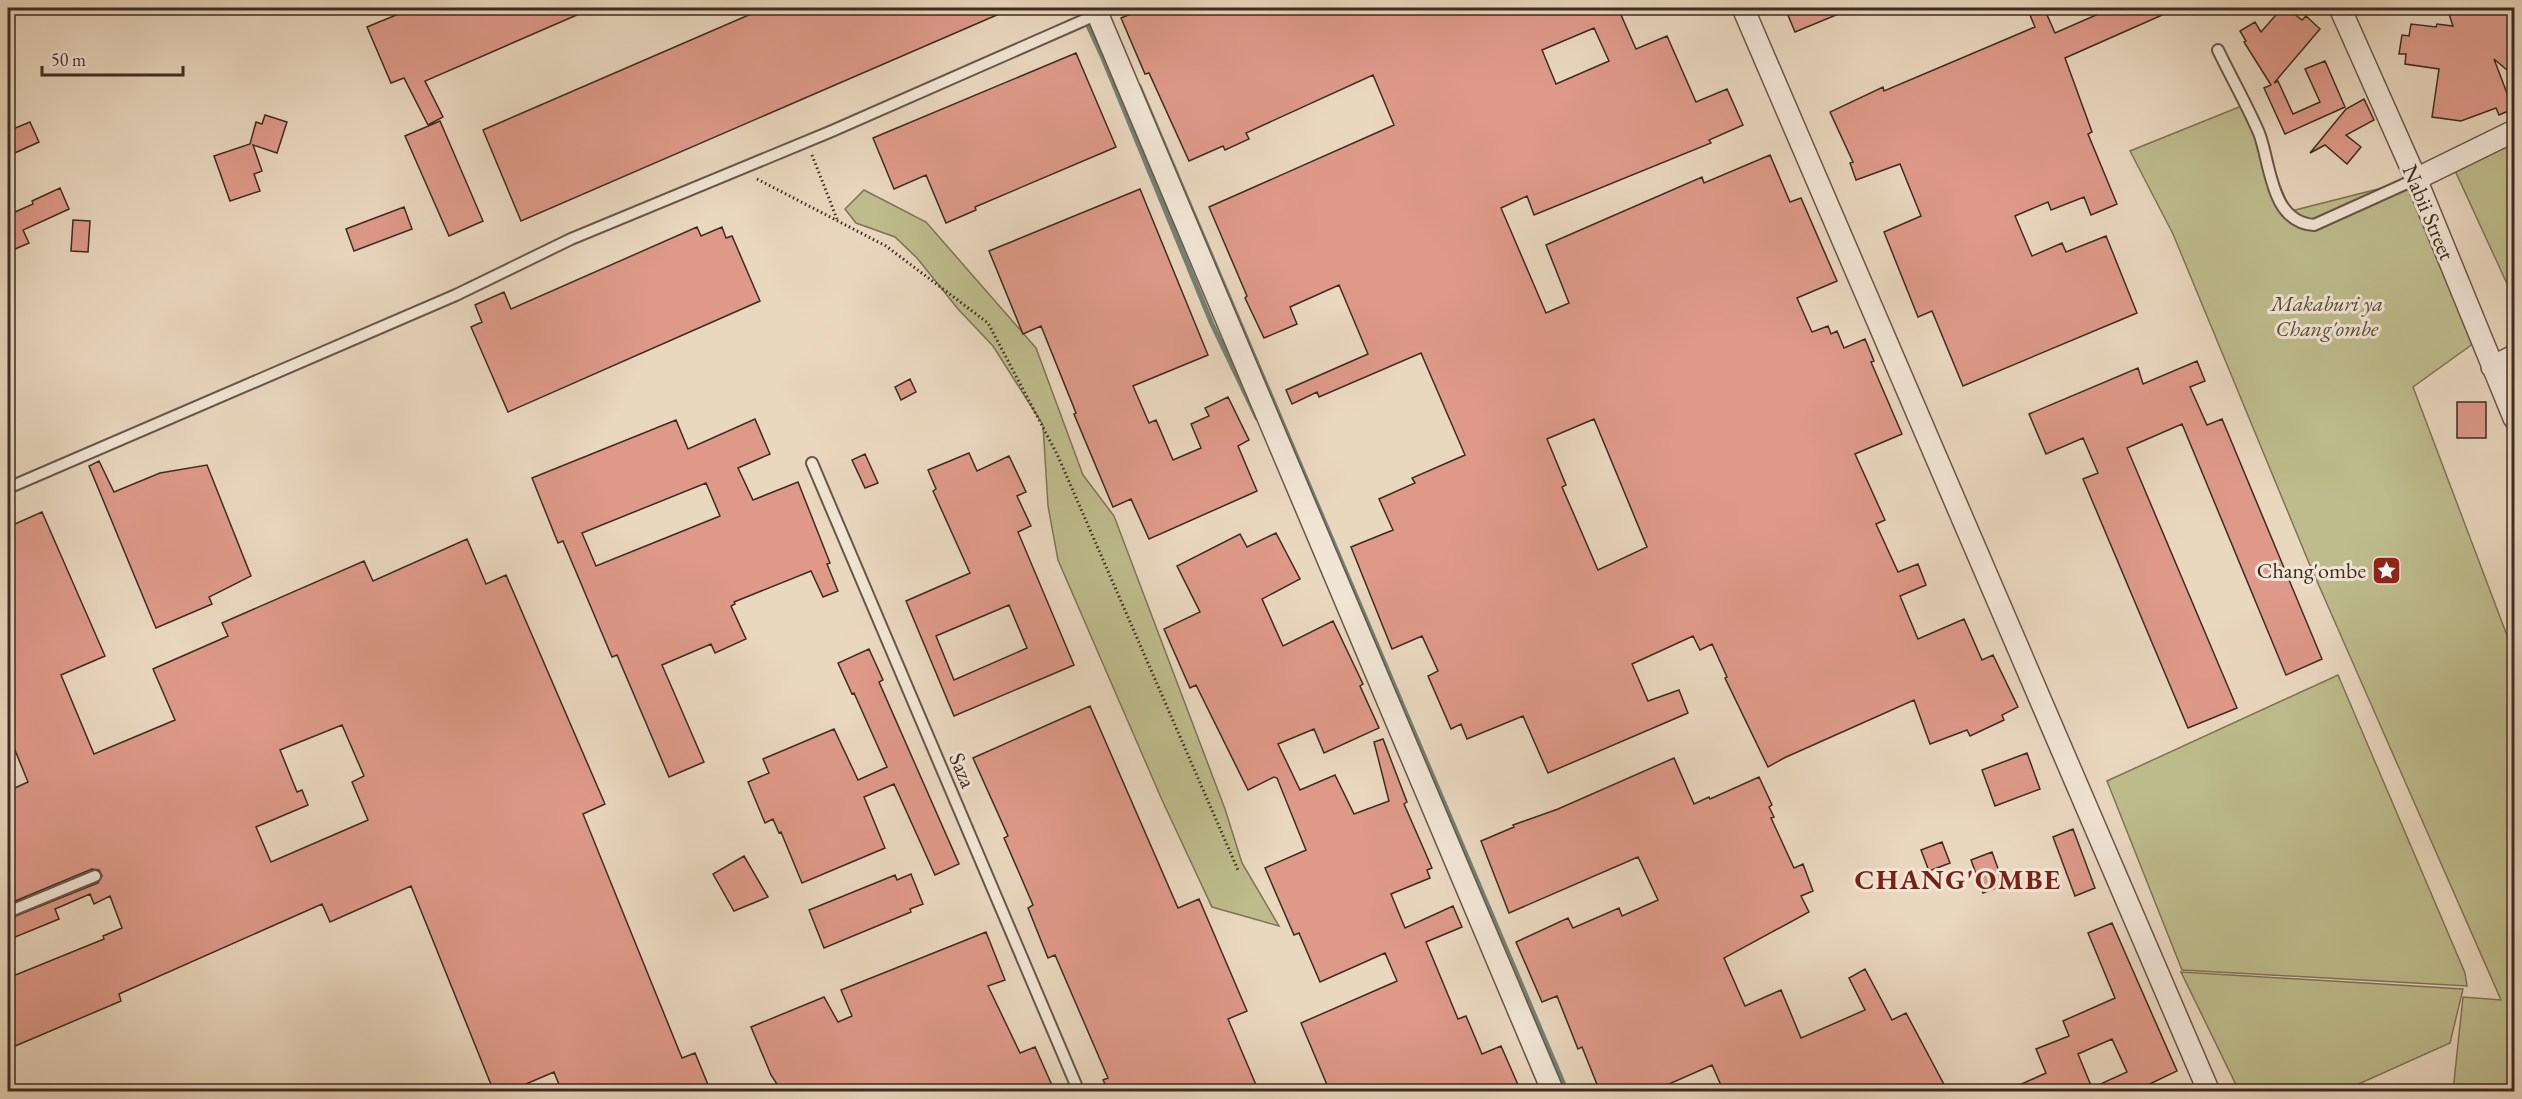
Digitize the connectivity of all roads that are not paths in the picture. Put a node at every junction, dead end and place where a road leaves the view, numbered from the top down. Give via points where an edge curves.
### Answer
1 (1743, 8) edge
2 (2340, 8) edge
3 (1096, 11) edge
4 (2218, 50) dead end
5 (2514, 131) edge
6 (2416, 179) junction
7 (2514, 356) edge
8 (2492, 366) junction
9 (2514, 418) edge
10 (812, 463) dead end
11 (8, 487) edge
12 (95, 876) dead end
13 (8, 912) edge
14 (1079, 1092) edge
15 (1552, 1092) edge
16 (2209, 1092) edge

1 - 16 street
2 - 6 street, Nabii Street
3 - 11 lane
3 - 11 lane via 807,141 571,239 456,295
3 - 15 street
4 - 6 lane via 2259,134 2276,197 2296,221 2314,225
5 - 6 street
6 - 8 street, Nabii Street
7 - 8 street
8 - 9 street, Nabii Street
10 - 14 lane, Saza
12 - 13 lane

